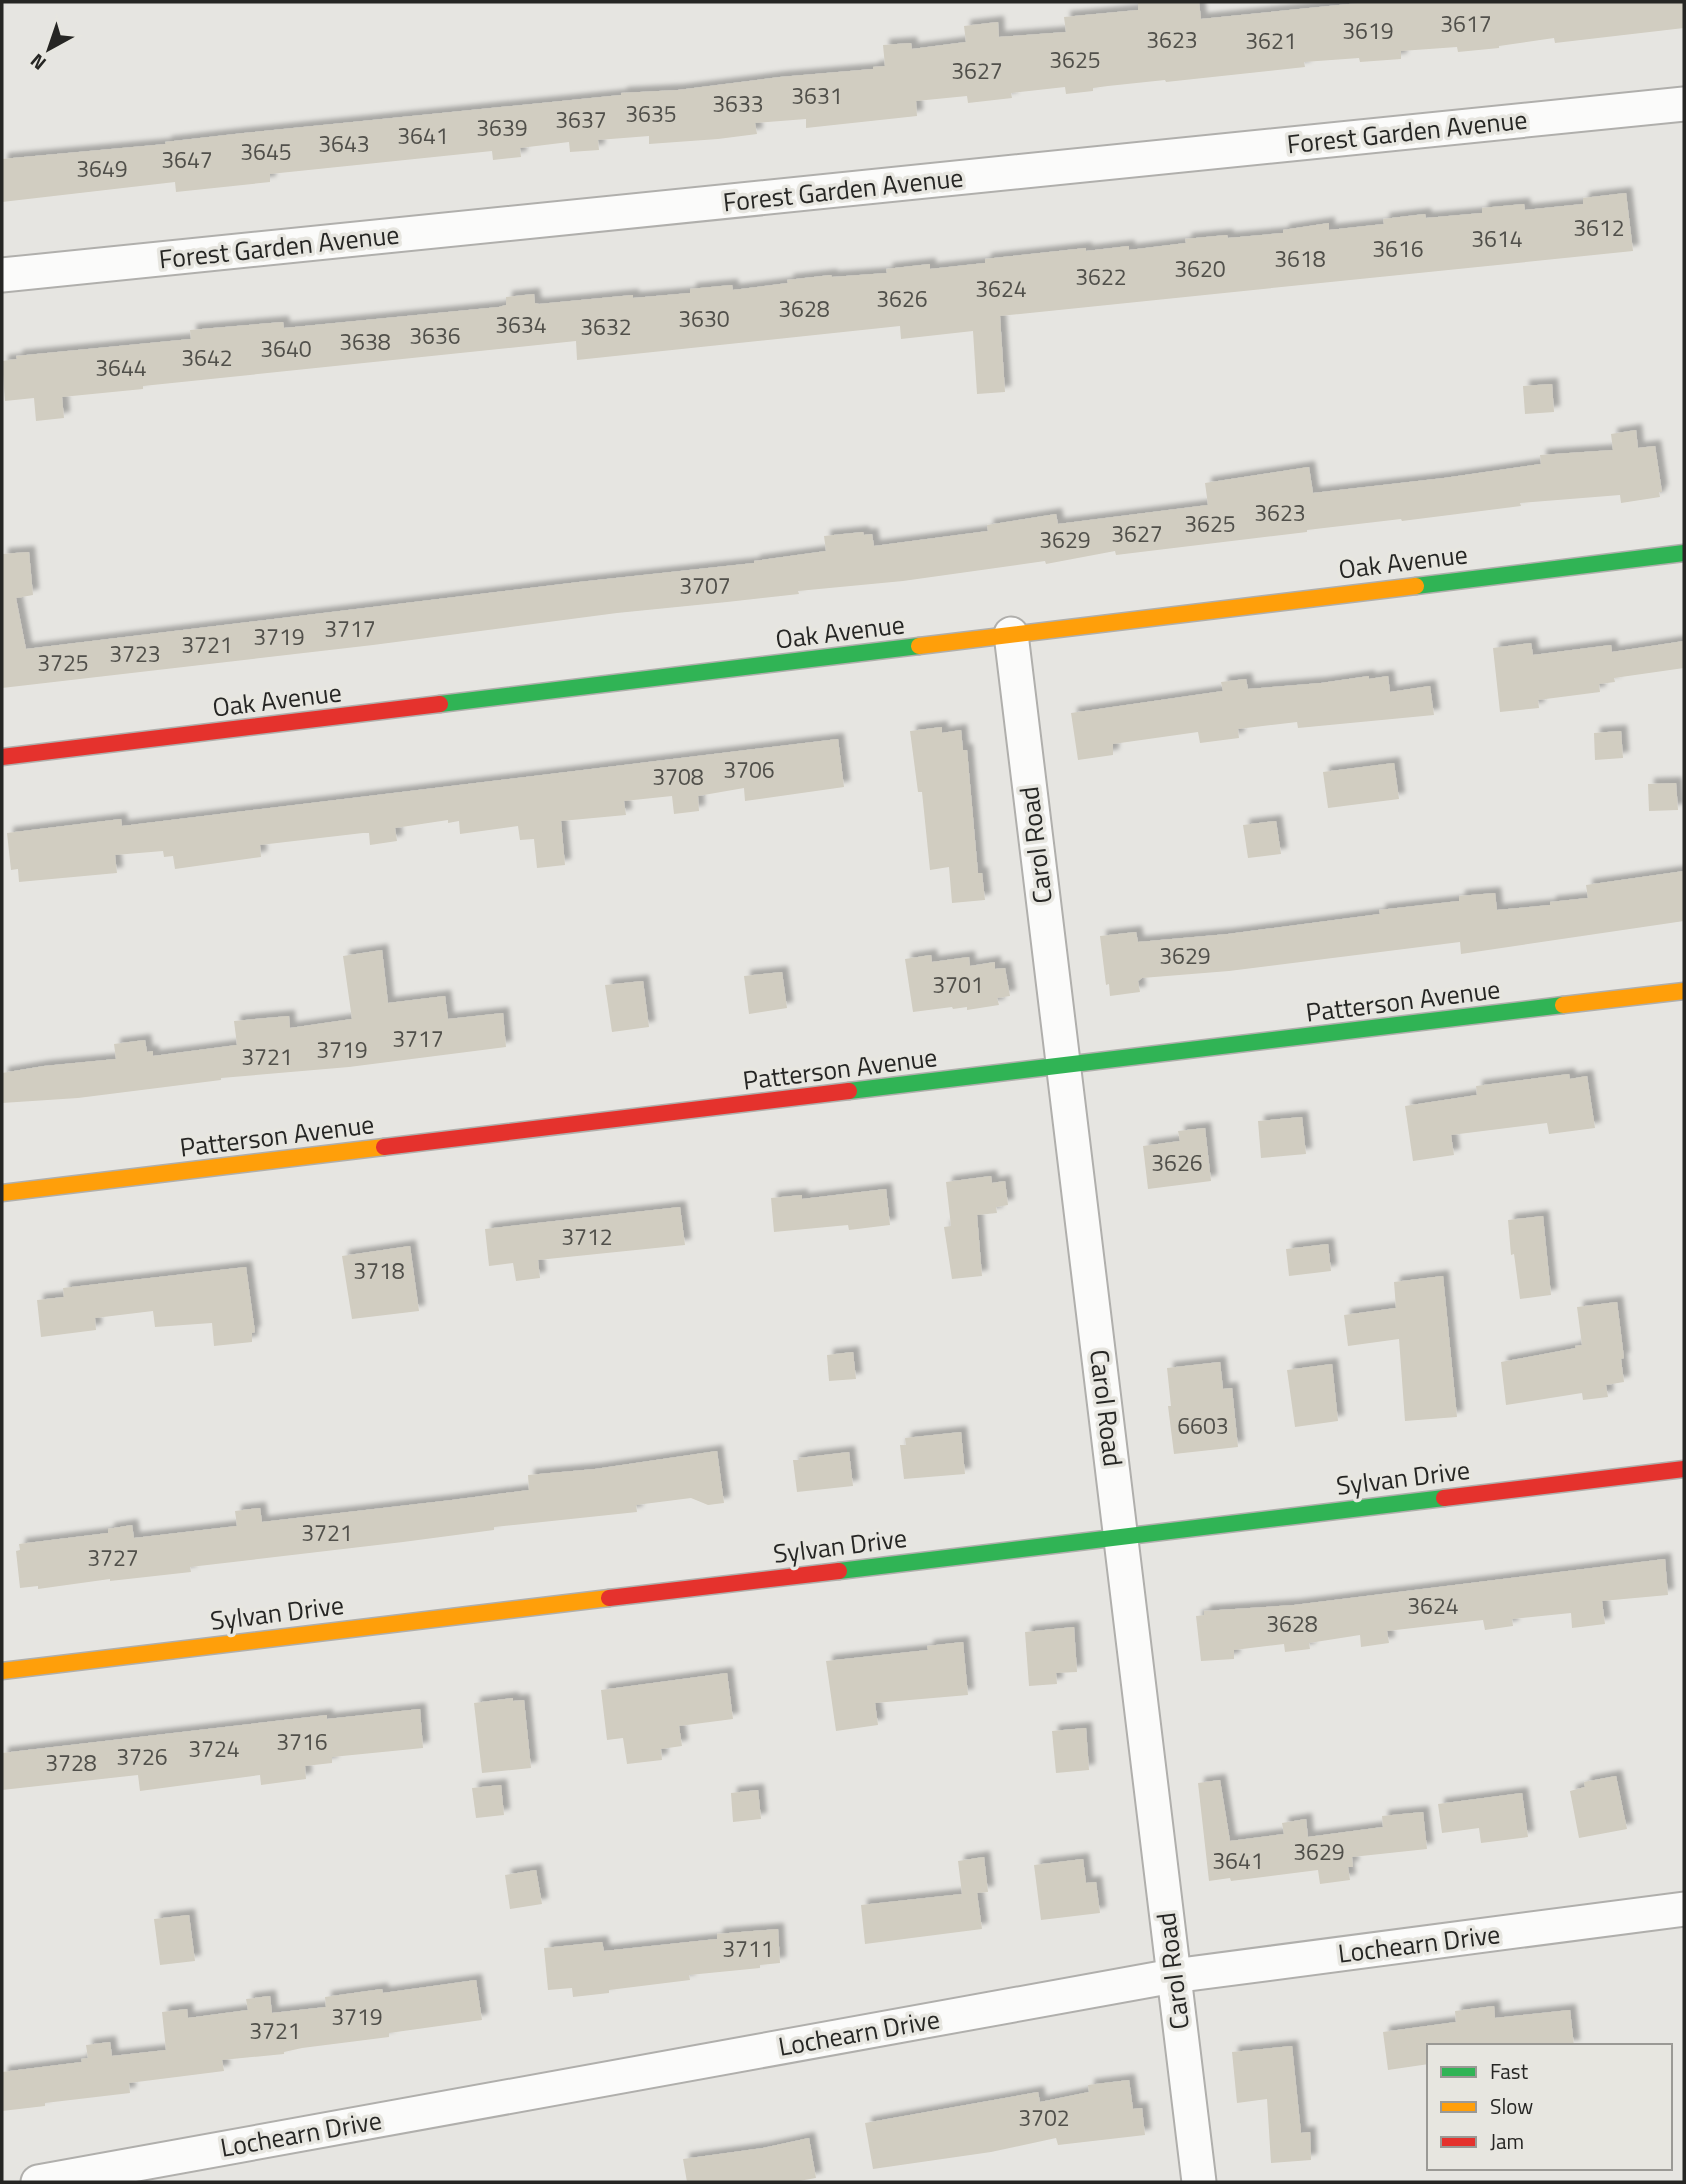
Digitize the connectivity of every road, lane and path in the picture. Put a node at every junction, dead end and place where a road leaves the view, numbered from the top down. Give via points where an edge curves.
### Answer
1 (1684, 104) edge
2 (2, 275) edge
3 (1684, 554) edge
4 (1011, 634) junction
5 (2, 757) edge
6 (1684, 991) edge
7 (1062, 1067) junction
8 (2, 1193) edge
9 (1684, 1469) edge
10 (1122, 1537) junction
11 (2, 1671) edge
12 (1684, 1909) edge
13 (1173, 1976) junction
14 (38, 2182) edge
15 (1199, 2182) edge

1 - 2 street, Forest Garden Avenue
3 - 4 street, Oak Avenue
4 - 5 street, Oak Avenue
4 - 7 street, Carol Road
6 - 7 street, Patterson Avenue
7 - 8 street, Patterson Avenue
7 - 10 street, Carol Road
9 - 10 street, Sylvan Drive
10 - 11 street, Sylvan Drive
10 - 13 street, Carol Road
12 - 13 street, Lochearn Drive
13 - 14 street, Lochearn Drive
13 - 15 street, Carol Road

